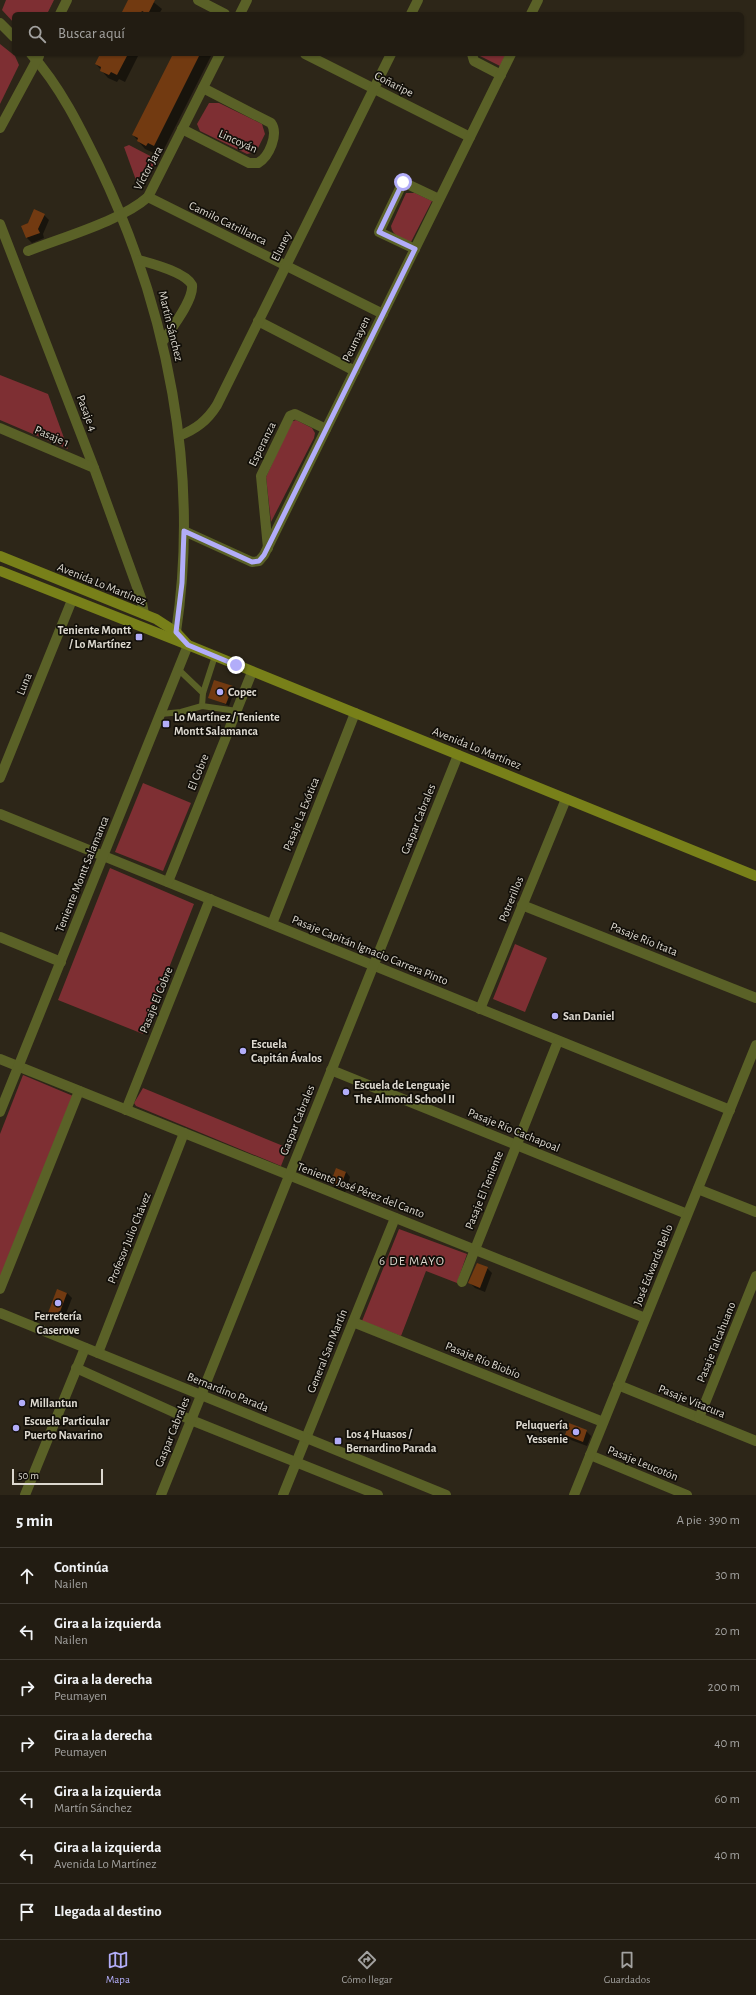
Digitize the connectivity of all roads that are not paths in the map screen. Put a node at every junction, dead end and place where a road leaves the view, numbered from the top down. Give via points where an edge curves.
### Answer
1 (67, 0) edge
2 (198, 0) edge
3 (247, 0) edge
4 (418, 0) edge
5 (538, 0) edge
6 (61, 12) edge
7 (221, 12) edge
8 (241, 12) edge
9 (412, 12) edge
10 (532, 12) edge
11 (0, 23) edge
12 (12, 35) edge
13 (35, 56) edge
14 (219, 56) edge
15 (309, 56) edge
16 (390, 56) edge
17 (473, 56) edge
18 (510, 56) edge
19 (501, 75) junction
20 (203, 88) junction
21 (374, 88) junction
22 (0, 128) edge
23 (182, 129) junction
24 (470, 137) junction
25 (148, 197) junction
26 (440, 200) junction
27 (121, 215) junction
28 (0, 224) edge
29 (415, 249) junction
30 (28, 251) dead end
31 (139, 260) junction
32 (286, 266) junction
33 (383, 314) junction
34 (258, 321) junction
35 (163, 341) junction
36 (355, 372) junction
37 (0, 428) edge
38 (326, 430) junction
39 (179, 436) junction
40 (94, 468) junction
41 (184, 531) junction
42 (268, 548) junction
43 (0, 556) edge
44 (0, 571) edge
45 (72, 600) junction
46 (144, 614) junction
47 (176, 632) junction
48 (188, 645) junction
49 (215, 656) junction
50 (178, 669) junction
51 (252, 672) junction
52 (203, 693) junction
53 (202, 706) junction
54 (237, 711) junction
55 (355, 713) junction
56 (160, 714) junction
57 (458, 755) junction
58 (0, 778) edge
59 (566, 799) junction
60 (0, 814) edge
61 (103, 856) junction
62 (756, 876) edge
63 (168, 882) junction
64 (210, 899) junction
65 (522, 905) junction
66 (272, 924) junction
67 (0, 937) edge
68 (61, 962) junction
69 (373, 966) junction
70 (756, 998) edge
71 (480, 1009) junction
72 (558, 1041) junction
73 (755, 1050) edge
74 (0, 1059) edge
75 (18, 1067) junction
76 (332, 1070) junction
77 (79, 1091) junction
78 (126, 1110) junction
79 (730, 1110) junction
80 (0, 1112) edge
81 (184, 1133) junction
82 (516, 1145) junction
83 (289, 1176) junction
84 (698, 1188) junction
85 (756, 1212) edge
86 (688, 1214) junction
87 (395, 1218) junction
88 (474, 1250) junction
89 (756, 1276) edge
90 (462, 1282) dead end
91 (0, 1289) edge
92 (0, 1313) edge
93 (645, 1318) junction
94 (353, 1322) junction
95 (84, 1348) junction
96 (98, 1353) junction
97 (76, 1368) junction
98 (618, 1385) junction
99 (201, 1395) junction
100 (699, 1418) junction
101 (191, 1420) junction
102 (603, 1422) junction
103 (306, 1438) junction
104 (756, 1441) edge
105 (590, 1455) junction
106 (296, 1462) junction
107 (25, 1495) edge
108 (161, 1495) edge
109 (283, 1495) edge
110 (378, 1495) edge
111 (446, 1495) edge
112 (574, 1495) edge
113 (688, 1495) edge

1 - 6 street
2 - 7 street
3 - 8 street
4 - 9 street
5 - 10 street
11 - 12 street
13 - 22 street
13 - 27 street, Martín Sánchez via 53,81 82,132
14 - 20 street, Víctor Jara
15 - 21 street, Coñaripe
16 - 21 street, Eluney
17 - 19 street via 474,61
18 - 19 street, Peumayen
19 - 24 street, Peumayen
20 - 23 street, Víctor Jara
20 - 23 street, Lincoyán via 271,123 274,137 265,156 258,163 250,164
21 - 24 street, Coñaripe
21 - 32 street, Eluney
23 - 25 street, Víctor Jara
24 - 26 street, Peumayen
25 - 27 street, Víctor Jara
25 - 32 street, Camilo Catrillanca
26 - 29 street, Peumayen
26 - 29 street via 403,182 379,232
27 - 30 street, Víctor Jara
27 - 31 street, Martín Sánchez
28 - 40 street, Pasaje 4
29 - 33 street, Peumayen
31 - 35 street, Martín Sánchez
31 - 35 street via 171,270 188,279 192,285 191,294 183,310
32 - 33 street, Camilo Catrillanca
32 - 34 street, Eluney
33 - 36 street, Peumayen
34 - 36 street
34 - 39 street, Eluney via 214,409 194,430
35 - 39 street, Martín Sánchez
36 - 38 street, Peumayen
37 - 40 street, Pasaje 1
38 - 42 street, Peumayen
38 - 42 street, Esperanza via 295,414 290,416 287,422 261,476
39 - 41 street, Martín Sánchez
40 - 46 street, Pasaje 4 via 141,598
41 - 42 street, Peumayen via 252,562 259,561
41 - 47 street, Martín Sánchez via 182,583
43 - 46 main road, Avenida Lo Martínez
44 - 45 main road, Avenida Lo Martínez
45 - 48 main road, Avenida Lo Martínez
45 - 58 street, Luna
46 - 47 main road, Avenida Lo Martínez
47 - 48 main road, Avenida Lo Martínez
48 - 49 main road, Avenida Lo Martínez
48 - 50 street, Teniente Montt Salamanca
49 - 51 main road, Avenida Lo Martínez
49 - 52 lane
50 - 52 lane
50 - 56 street, Teniente Montt Salamanca
51 - 54 street, El Cobre
51 - 55 main road, Avenida Lo Martínez
52 - 53 lane
53 - 54 lane
53 - 56 lane
54 - 63 street, El Cobre
55 - 57 main road, Avenida Lo Martínez
55 - 66 street, Pasaje La Exótica
56 - 61 street, Teniente Montt Salamanca
57 - 59 main road, Avenida Lo Martínez
57 - 69 street, Gaspar Cabrales
59 - 62 main road, Avenida Lo Martínez
59 - 65 street, Potrerillos
60 - 61 street, Pasaje Capitán Ignacio Carrera Pinto
61 - 63 street, Pasaje Capitán Ignacio Carrera Pinto
61 - 68 street, Teniente Montt Salamanca
63 - 64 street, Pasaje Capitán Ignacio Carrera Pinto
64 - 66 street, Pasaje Capitán Ignacio Carrera Pinto
64 - 78 street, Pasaje El Cobre
65 - 70 street, Pasaje Río Itata
65 - 71 street, Potrerillos
66 - 69 street, Pasaje Capitán Ignacio Carrera Pinto
67 - 68 street
68 - 75 street, Teniente Montt Salamanca
69 - 71 street, Pasaje Capitán Ignacio Carrera Pinto
69 - 76 street, Gaspar Cabrales
71 - 72 street, Pasaje Capitán Ignacio Carrera Pinto
72 - 79 street, Pasaje Capitán Ignacio Carrera Pinto
72 - 82 street, Pasaje El Teniente
73 - 79 street, José Edwards Bello
74 - 75 street, Teniente José Pérez del Canto
75 - 77 street, Teniente José Pérez del Canto
75 - 80 street, Teniente Montt Salamanca
76 - 82 street, Pasaje Río Cachapoal
76 - 83 street, Gaspar Cabrales
77 - 78 street, Teniente José Pérez del Canto
77 - 91 street
78 - 81 street, Teniente José Pérez del Canto
79 - 84 street, José Edwards Bello
81 - 83 street, Teniente José Pérez del Canto
81 - 96 street, Profesor Julio Chávez
82 - 86 street, Pasaje Río Cachapoal
82 - 88 street, Pasaje El Teniente
83 - 87 street, Teniente José Pérez del Canto
83 - 99 street, Gaspar Cabrales
84 - 85 street
84 - 86 street, José Edwards Bello
86 - 93 street, José Edwards Bello
87 - 88 street, Teniente José Pérez del Canto
87 - 94 street, General San Martín
88 - 90 street, Pasaje El Teniente
88 - 93 street, Teniente José Pérez del Canto
89 - 100 street, Pasaje Talcahuano
92 - 95 street, Bernardino Parada
93 - 98 street, José Edwards Bello
94 - 102 street, Pasaje Río Biobío
94 - 103 street, General San Martín
95 - 96 street, Bernardino Parada
95 - 97 street
96 - 99 street, Bernardino Parada
97 - 101 street
97 - 107 street
98 - 100 street, Pasaje Vitacura
98 - 102 street, José Edwards Bello
99 - 101 street, Gaspar Cabrales
99 - 103 street, Bernardino Parada
100 - 104 street, Pasaje Vitacura
101 - 106 street
101 - 108 street, Gaspar Cabrales
102 - 105 street, José Edwards Bello
103 - 106 street, General San Martín
103 - 111 street, Bernardino Parada
105 - 112 street, José Edwards Bello
105 - 113 street, Pasaje Leucotón
106 - 109 street, General San Martín
106 - 110 street

